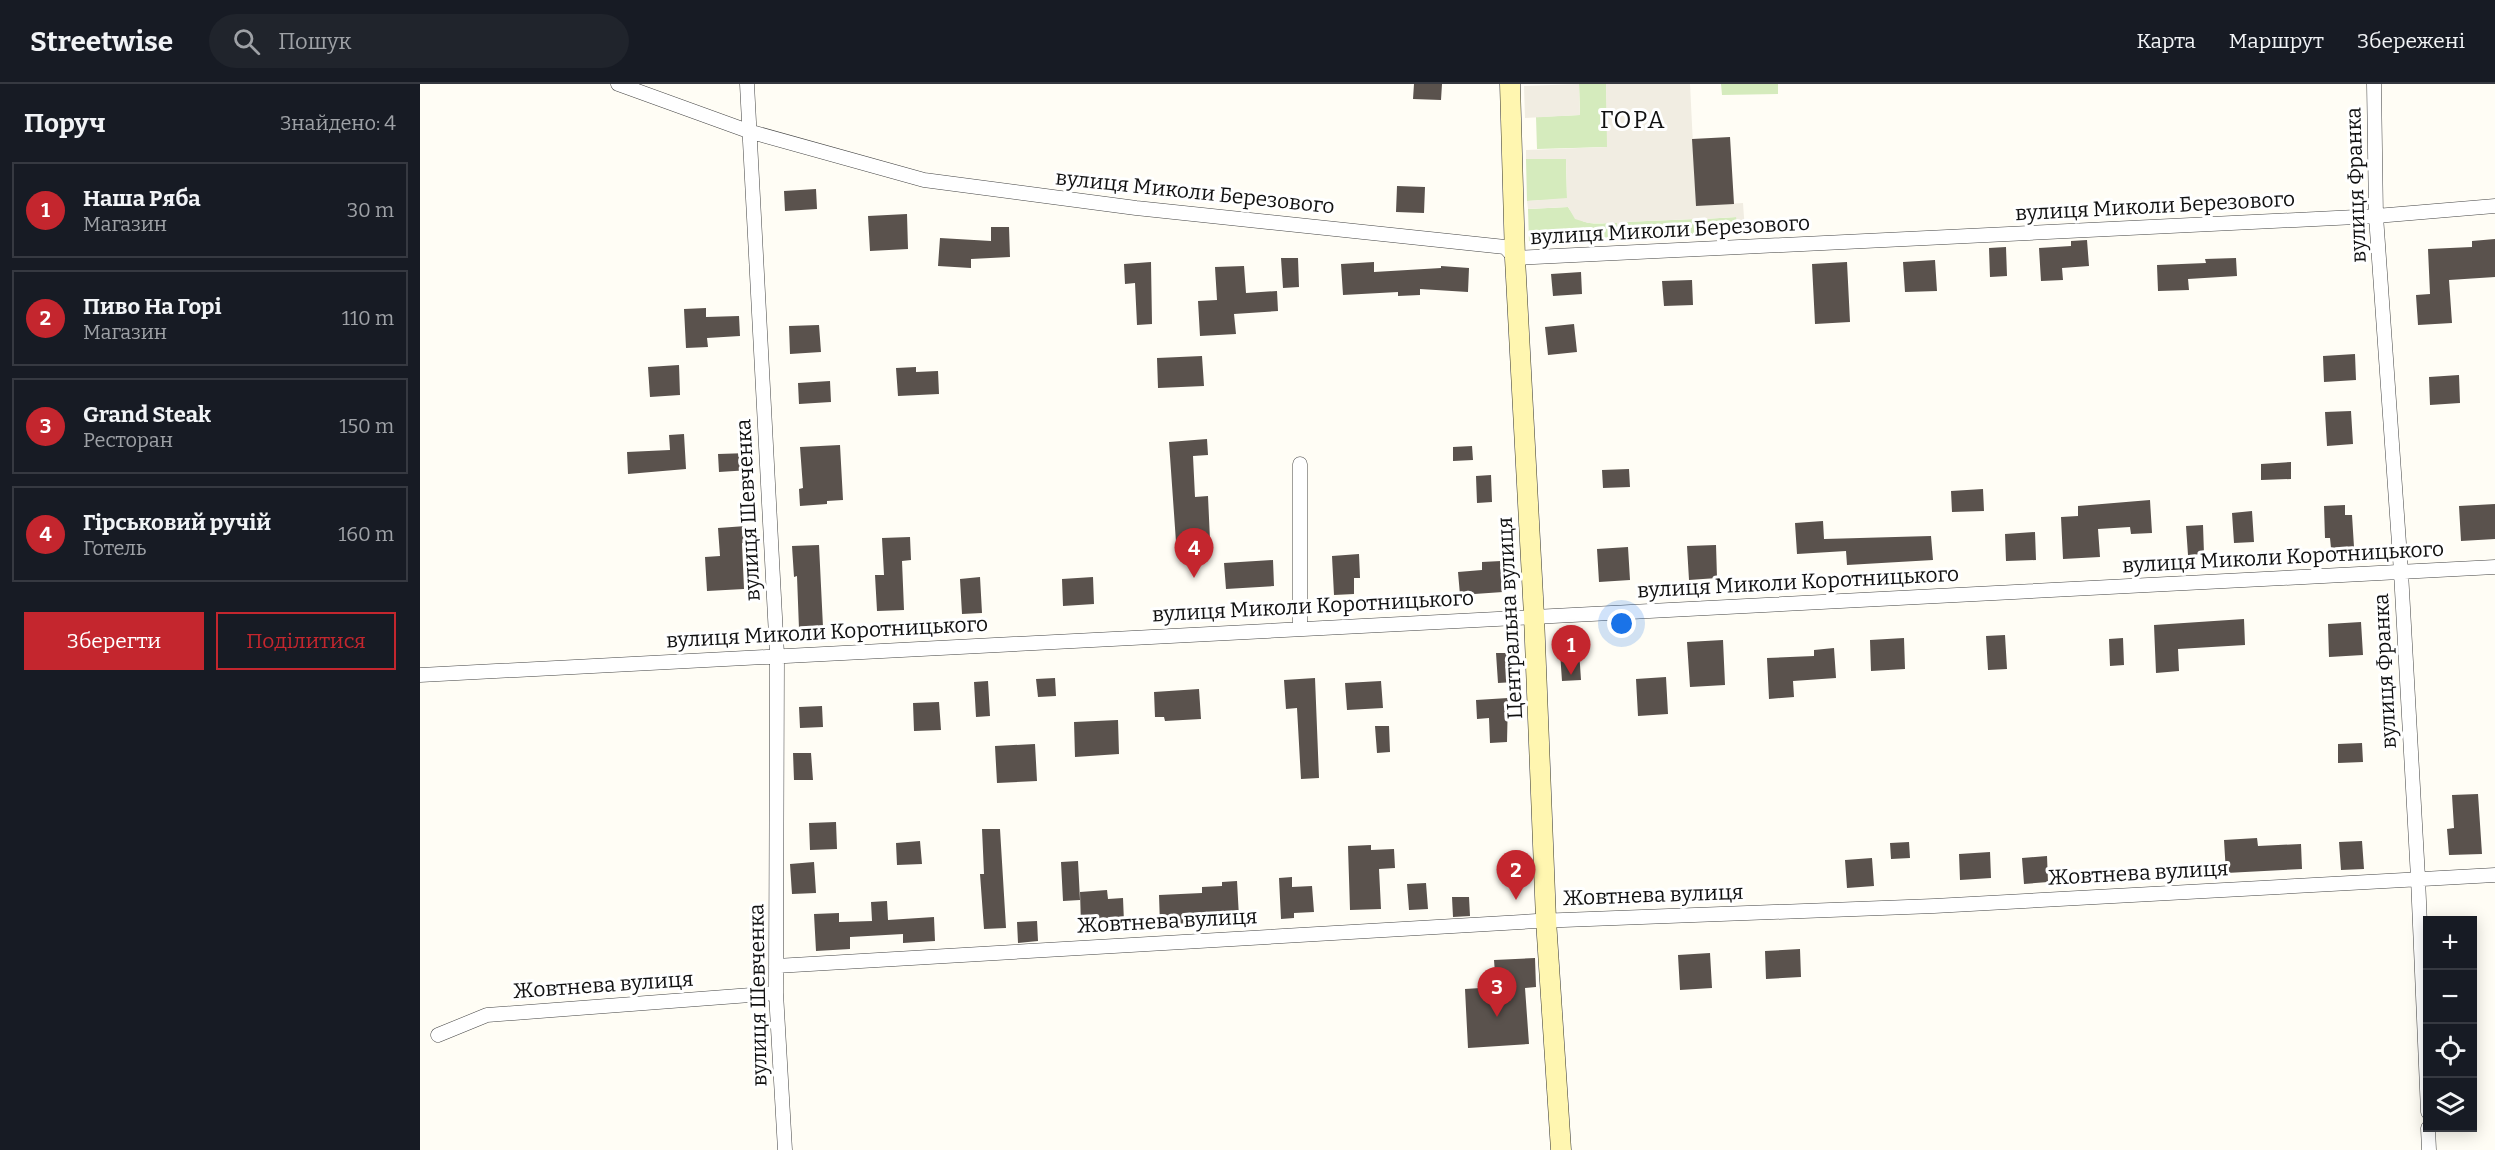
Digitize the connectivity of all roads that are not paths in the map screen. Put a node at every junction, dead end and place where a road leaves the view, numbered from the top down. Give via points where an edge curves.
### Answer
1 (618, 84) edge
2 (747, 84) edge
3 (1510, 84) edge
4 (2373, 84) edge
5 (748, 131) junction
6 (2495, 206) edge
7 (2376, 216) junction
8 (1515, 258) junction
9 (1300, 464) dead end
10 (2495, 567) edge
11 (2401, 572) junction
12 (1534, 616) junction
13 (1300, 628) junction
14 (777, 655) junction
15 (420, 675) edge
16 (2495, 875) edge
17 (2418, 878) junction
18 (1546, 920) junction
19 (776, 966) junction
20 (776, 993) junction
21 (438, 1035) dead end
22 (2426, 1078) edge
23 (2428, 1132) edge
24 (785, 1150) edge
25 (1561, 1150) edge
26 (2429, 1150) edge

1 - 5 street, вулиця Миколи Березового
2 - 5 street, вулиця Шевченка
3 - 8 main road, Центральна вулиця
4 - 7 street, вулиця Франка
5 - 8 street, вулиця Миколи Березового via 924,180 1136,208 1505,247
5 - 14 street, вулиця Шевченка
6 - 7 street, вулиця Миколи Березового
7 - 8 street, вулиця Миколи Березового
7 - 11 street, вулиця Франка
8 - 12 main road, Центральна вулиця
9 - 13 street
10 - 11 street, вулиця Миколи Коротницького
11 - 12 street, вулиця Миколи Коротницького
11 - 17 street, вулиця Франка
12 - 13 street, вулиця Миколи Коротницького
12 - 18 main road, Центральна вулиця
13 - 14 street, вулиця Миколи Коротницького
14 - 15 street, вулиця Миколи Коротницького
14 - 19 street, вулиця Шевченка
16 - 17 street, Жовтнева вулиця
17 - 18 street, Жовтнева вулиця via 1934,906
17 - 22 street, вулиця Франка
18 - 19 street, Жовтнева вулиця
18 - 25 main road, Центральна вулиця
19 - 20 street, вулиця Шевченка
20 - 21 street, Жовтнева вулиця via 487,1015
20 - 24 street, вулиця Шевченка
23 - 26 street

